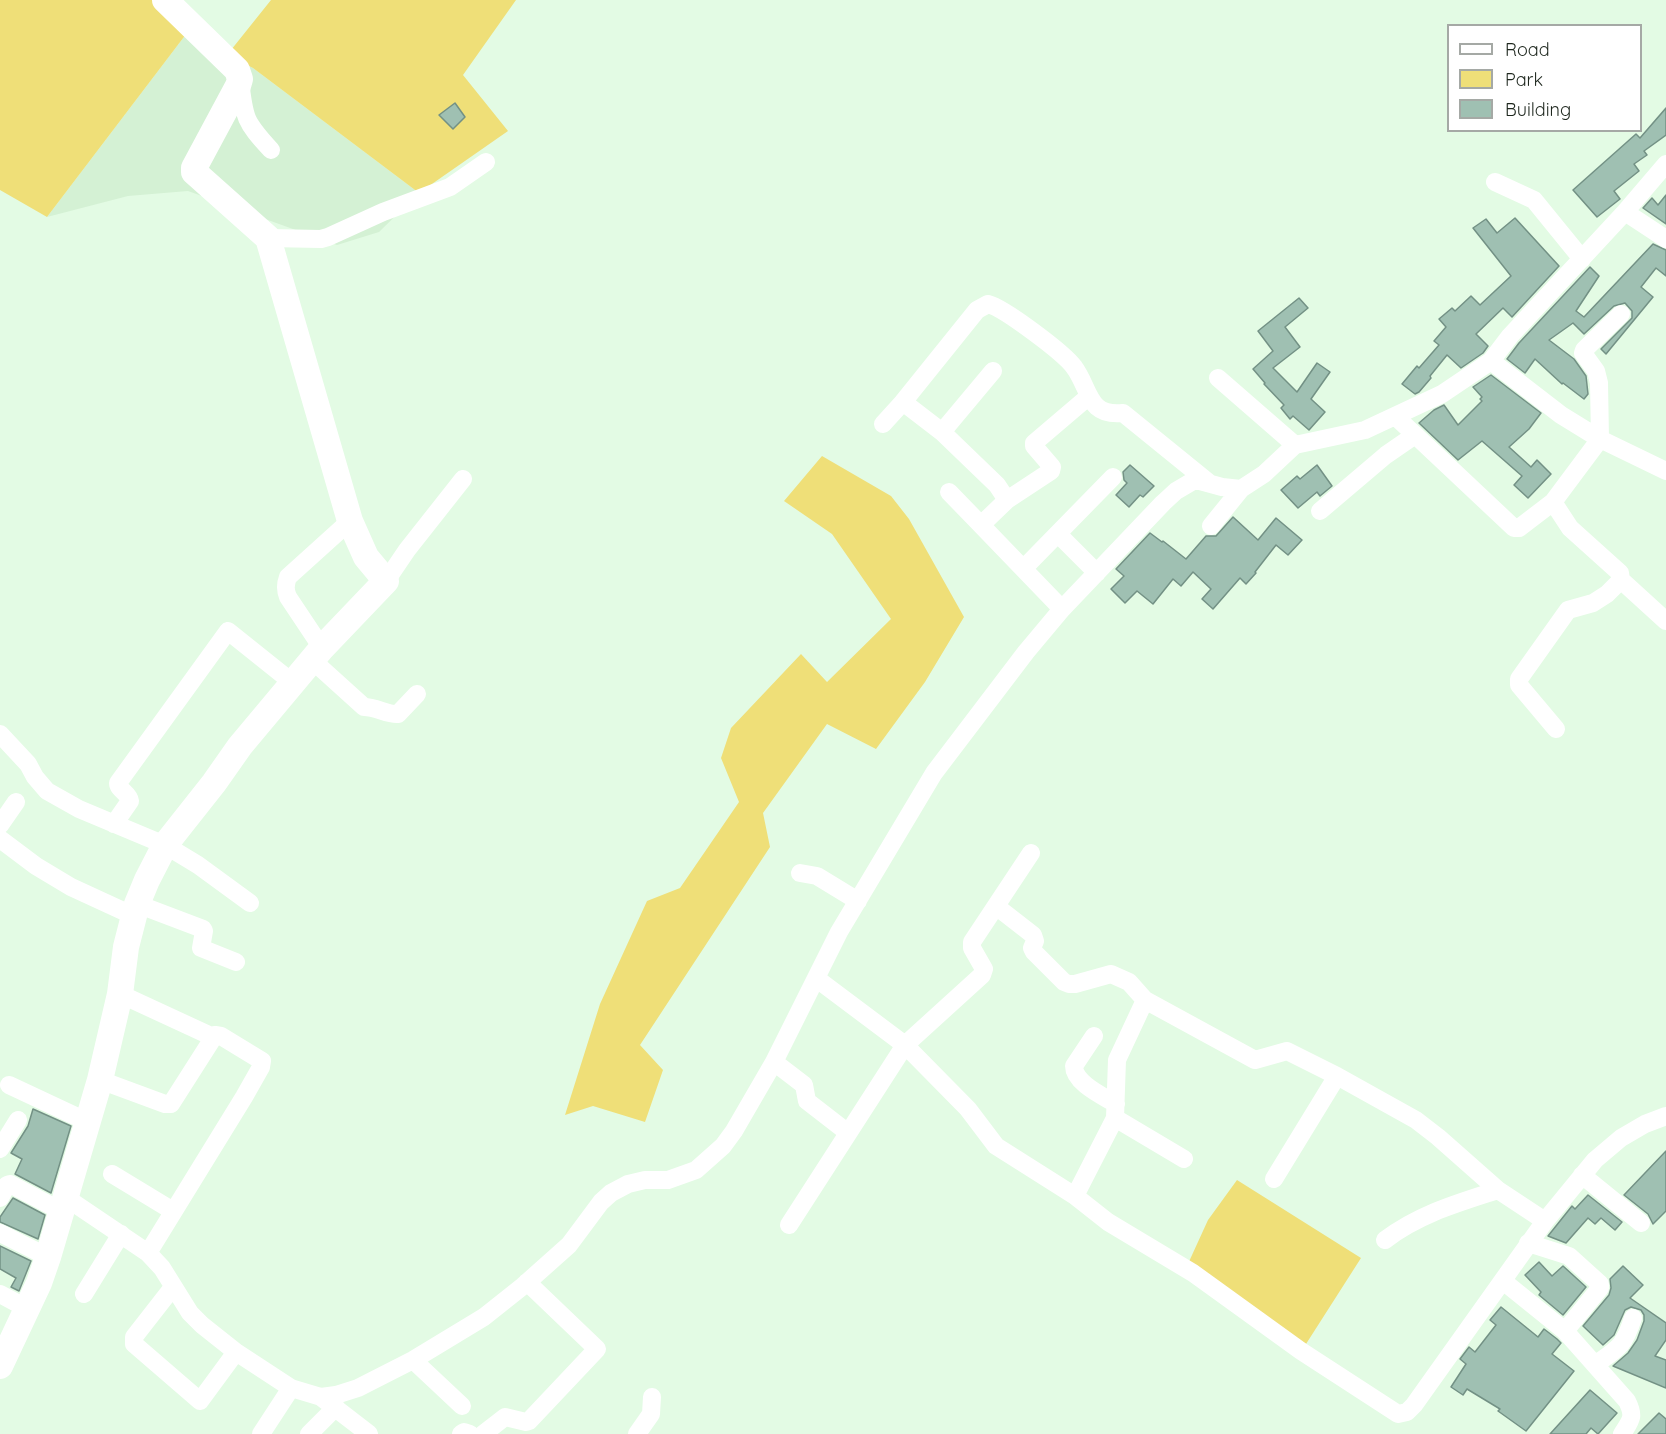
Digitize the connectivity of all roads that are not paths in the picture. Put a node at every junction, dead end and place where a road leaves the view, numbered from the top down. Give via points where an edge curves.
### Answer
1 (165, 0) edge
2 (240, 79) junction
3 (271, 150) dead end
4 (486, 162) dead end
5 (1666, 164) edge
6 (1495, 182) dead end
7 (1625, 212) junction
8 (268, 238) junction
9 (1666, 239) edge
10 (1582, 259) junction
11 (1621, 314) dead end
12 (1491, 361) junction
13 (993, 371) dead end
14 (1218, 378) dead end
15 (1088, 397) junction
16 (903, 402) junction
17 (1395, 416) junction
18 (883, 424) dead end
19 (942, 432) junction
20 (1414, 435) junction
21 (1600, 439) junction
22 (1295, 445) junction
23 (1666, 471) edge
24 (1113, 477) dead end
25 (463, 479) dead end
26 (1208, 482) junction
27 (1241, 489) junction
28 (949, 492) dead end
29 (1007, 500) junction
30 (1553, 502) junction
31 (1320, 511) dead end
32 (350, 521) junction
33 (981, 525) junction
34 (1211, 526) dead end
35 (1058, 534) junction
36 (1024, 568) junction
37 (1096, 573) junction
38 (1621, 580) junction
39 (386, 581) junction
40 (1062, 609) junction
41 (1666, 621) edge
42 (317, 654) junction
43 (293, 683) junction
44 (417, 694) dead end
45 (1556, 729) dead end
46 (0, 734) edge
47 (16, 802) dead end
48 (114, 824) junction
49 (0, 825) edge
50 (0, 839) edge
51 (165, 845) junction
52 (1031, 853) dead end
53 (801, 873) dead end
54 (858, 901) junction
55 (250, 903) dead end
56 (997, 907) junction
57 (136, 910) junction
58 (236, 962) dead end
59 (817, 979) junction
60 (120, 994) junction
61 (1145, 1000) junction
62 (1094, 1036) dead end
63 (213, 1037) junction
64 (905, 1044) junction
65 (774, 1062) junction
66 (1337, 1076) junction
67 (100, 1080) junction
68 (9, 1085) dead end
69 (1116, 1111) junction
70 (1666, 1116) edge
71 (18, 1120) dead end
72 (88, 1122) junction
73 (847, 1132) junction
74 (0, 1149) edge
75 (1184, 1159) dead end
76 (112, 1174) dead end
77 (1582, 1176) junction
78 (1274, 1179) dead end
79 (1498, 1190) junction
80 (1075, 1196) junction
81 (0, 1198) edge
82 (63, 1204) junction
83 (173, 1211) junction
84 (1545, 1221) junction
85 (1641, 1223) dead end
86 (789, 1225) dead end
87 (0, 1233) edge
88 (121, 1234) junction
89 (1385, 1240) dead end
90 (1528, 1243) junction
91 (148, 1253) junction
92 (48, 1257) junction
93 (1503, 1281) junction
94 (525, 1284) junction
95 (173, 1287) junction
96 (0, 1294) edge
97 (84, 1294) dead end
98 (28, 1309) junction
99 (1633, 1318) dead end
100 (1565, 1331) junction
101 (236, 1352) junction
102 (413, 1360) junction
103 (1596, 1364) junction
104 (0, 1366) edge
105 (291, 1388) junction
106 (652, 1397) dead end
107 (328, 1402) junction
108 (462, 1406) dead end
109 (360, 1431) edge
110 (261, 1434) edge
111 (309, 1434) edge
112 (461, 1434) edge
113 (470, 1434) edge
114 (483, 1434) edge
115 (637, 1434) edge
116 (1622, 1434) edge

1 - 2 street via 237,70
2 - 3 street via 244,114
2 - 8 street via 194,172
4 - 8 street via 450,187 328,237
5 - 7 street
6 - 10 street via 1534,200
7 - 9 street
7 - 10 street
8 - 32 street
10 - 12 street
11 - 21 street via 1583,353 1599,383
12 - 17 street via 1442,394
12 - 21 street via 1561,415
13 - 19 street
14 - 22 street
15 - 16 street via 1075,368 1064,356 988,304 977,309
15 - 26 street via 1100,410 1112,415 1123,413
15 - 29 street via 1034,443 1051,471
16 - 18 street
16 - 19 street
17 - 20 street
17 - 22 street via 1365,430
19 - 29 street via 997,485
20 - 30 street via 1515,529
20 - 31 street
21 - 23 street
21 - 30 street
22 - 27 street
24 - 35 street
25 - 39 street
26 - 27 street
26 - 37 street via 1193,481 1176,491
27 - 34 street
28 - 33 street
29 - 33 street
30 - 38 street via 1570,528 1608,560
32 - 39 street via 366,557
32 - 42 street via 285,583 285,591
33 - 36 street
35 - 36 street
35 - 37 street
36 - 40 street
37 - 40 street
38 - 41 street
38 - 45 street via 1593,603 1568,610 1519,679 1519,685
39 - 42 street
40 - 54 street via 934,773
42 - 43 street
42 - 44 street via 364,707 398,714
43 - 48 street via 228,631 118,783 130,801
43 - 51 street
46 - 48 street via 47,791
47 - 49 street
48 - 51 street
50 - 57 street via 71,888
51 - 55 street
51 - 57 street
52 - 56 street
53 - 54 street via 823,879
54 - 59 street
56 - 61 street via 1033,935 1034,952 1064,982 1075,984 1111,974 1129,982
56 - 64 street via 971,945 983,972
57 - 58 street via 203,929 201,948
57 - 60 street
59 - 64 street
59 - 65 street
60 - 63 street
60 - 67 street
61 - 66 street via 1256,1060 1287,1051
61 - 69 street via 1117,1060
62 - 69 street via 1074,1072
63 - 67 street via 171,1104
63 - 83 street via 217,1034 259,1058 262,1064
64 - 73 street
64 - 80 street via 968,1109 996,1146
65 - 73 street via 804,1085 807,1101
65 - 94 street via 723,1146 696,1170 668,1180 628,1184 611,1193 569,1245
66 - 78 street
66 - 79 street via 1416,1120
67 - 72 street
68 - 72 street
69 - 75 street
69 - 80 street
70 - 77 street via 1621,1138
71 - 74 street
72 - 82 street
73 - 86 street
76 - 83 street
77 - 84 street
77 - 85 street
79 - 84 street
79 - 89 street via 1433,1212
80 - 93 street via 1108,1222 1193,1274 1398,1414 1414,1405
81 - 82 street via 10,1184
82 - 88 street
82 - 92 street
83 - 91 street
84 - 90 street
87 - 92 street
88 - 91 street
88 - 97 street
90 - 93 street
90 - 100 street via 1569,1256 1600,1284
91 - 95 street
92 - 98 street
93 - 100 street
94 - 102 street via 484,1317
94 - 114 street via 597,1349 529,1421 505,1417
95 - 101 street via 190,1313
95 - 101 street via 134,1337 134,1344 200,1401
96 - 98 street
98 - 104 street
99 - 103 street via 1627,1337
100 - 103 street
101 - 105 street
102 - 107 street
102 - 108 street
103 - 116 street via 1632,1411
105 - 107 street
105 - 110 street
106 - 115 street via 651,1414
107 - 109 street
107 - 111 street
112 - 113 street

